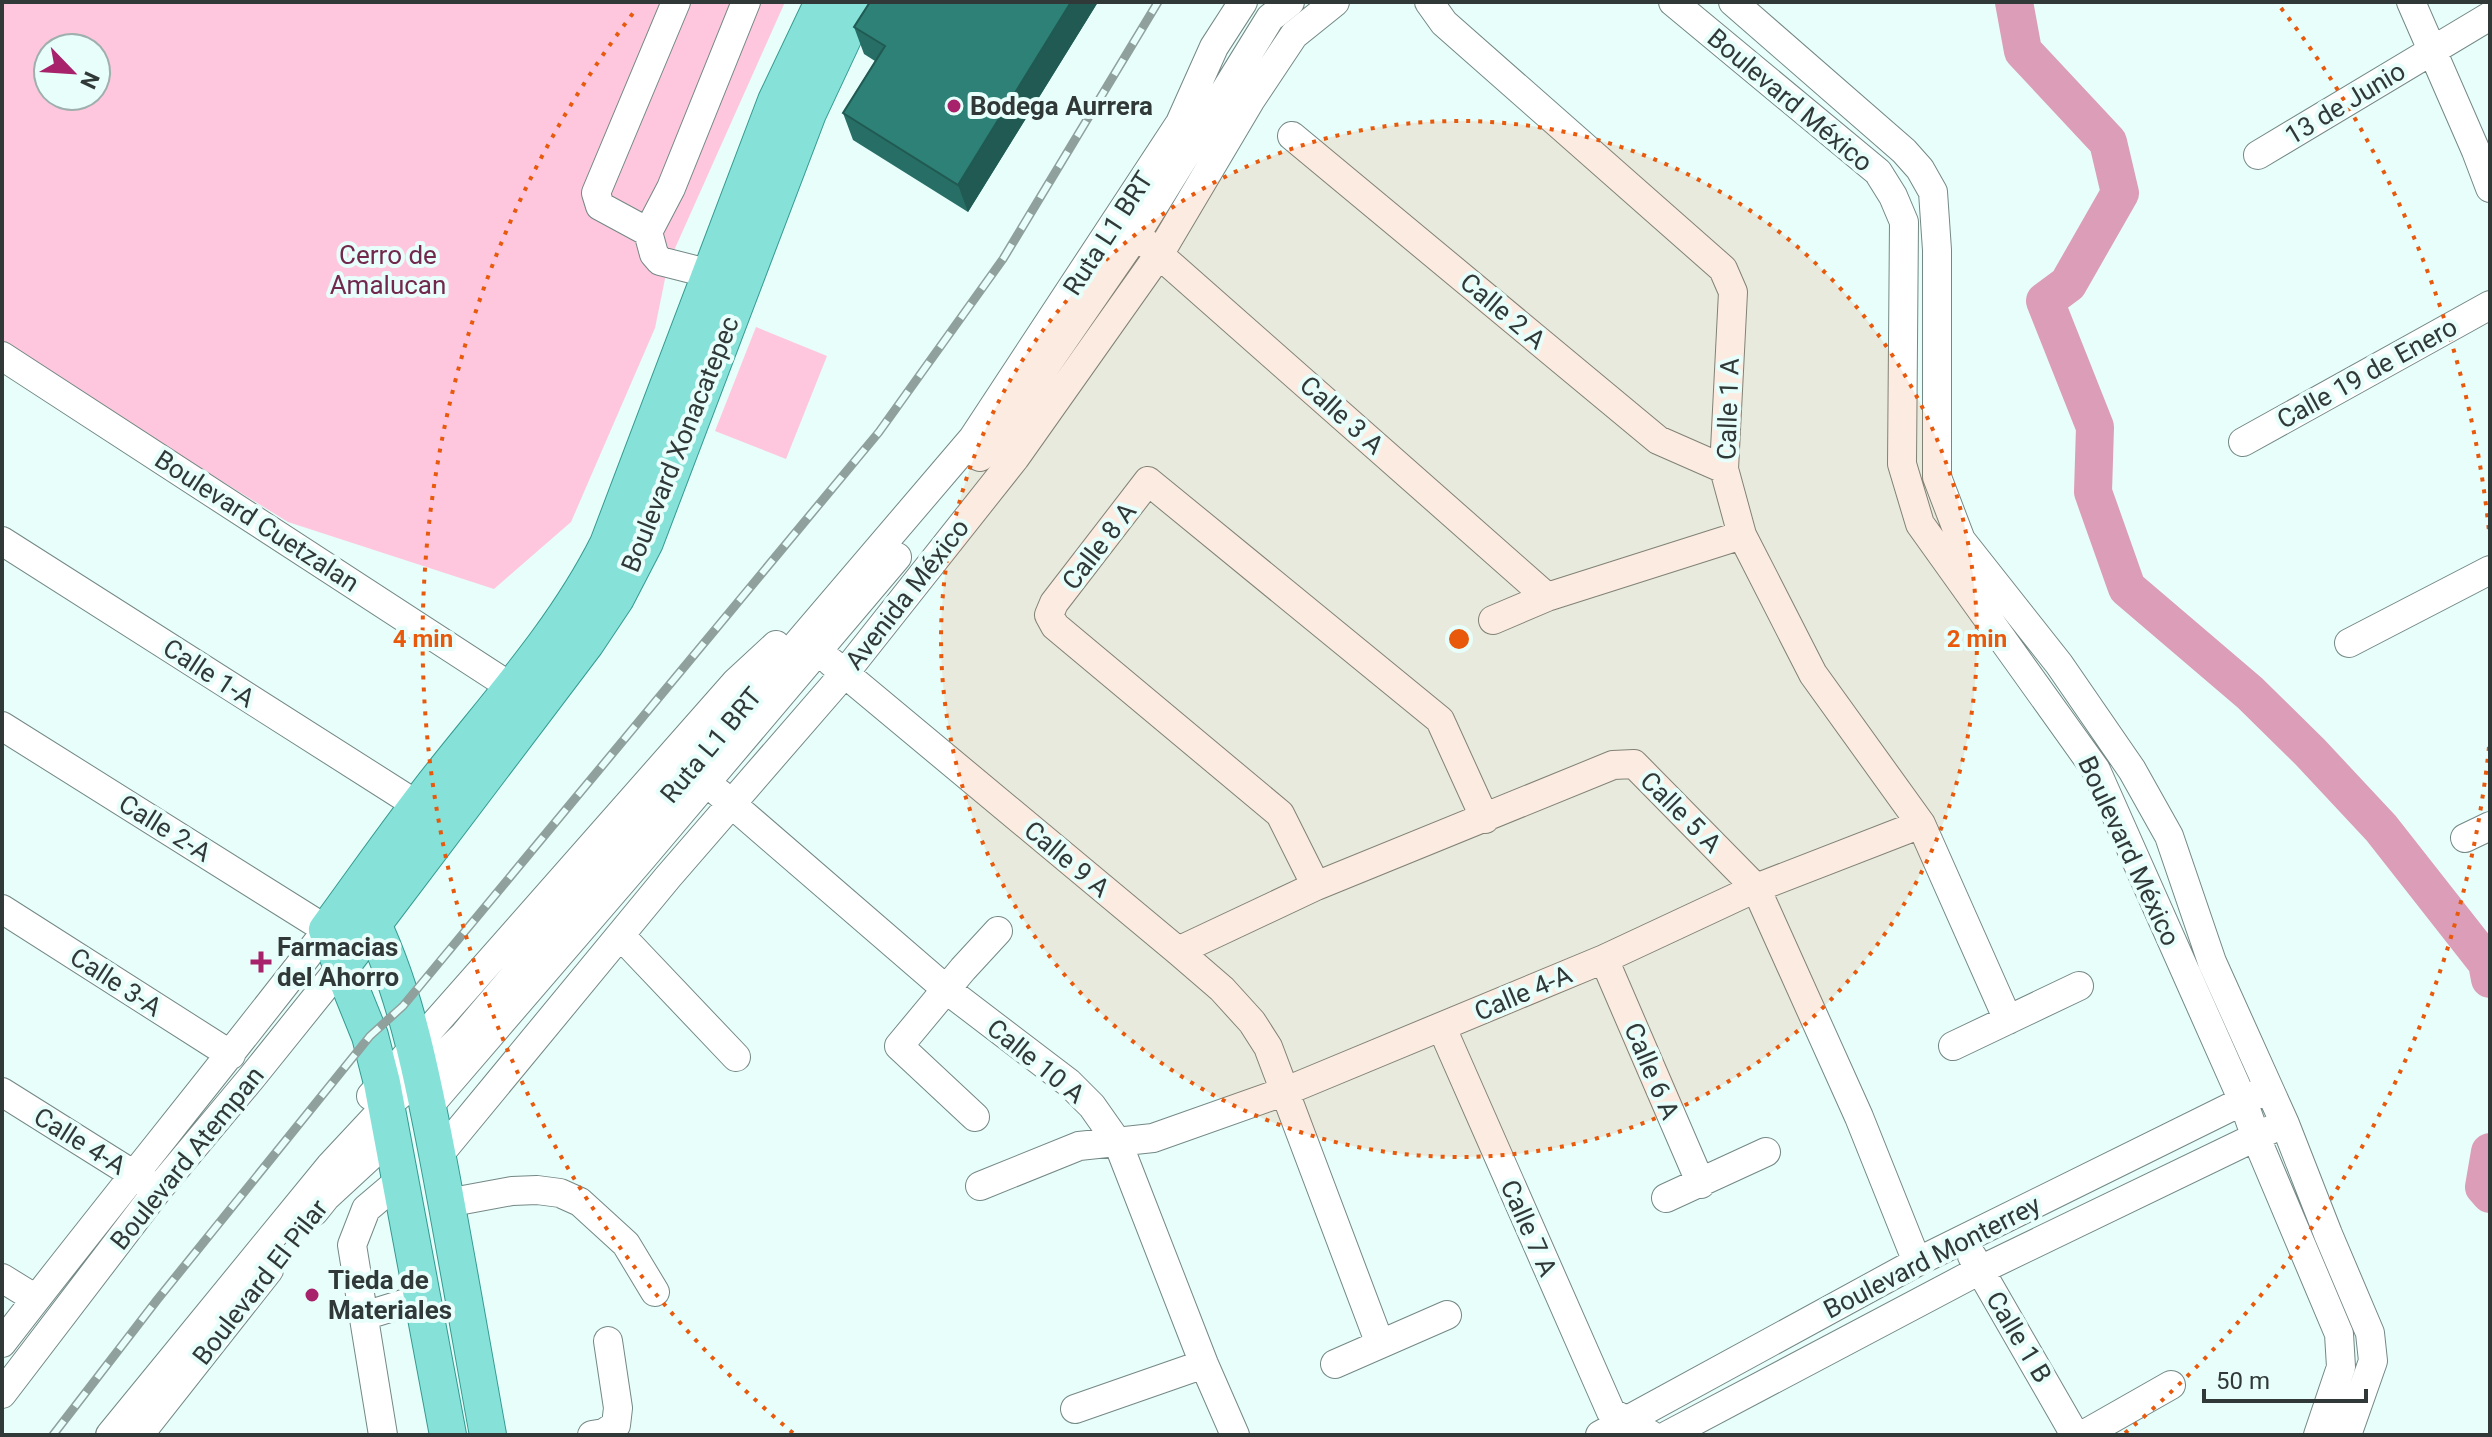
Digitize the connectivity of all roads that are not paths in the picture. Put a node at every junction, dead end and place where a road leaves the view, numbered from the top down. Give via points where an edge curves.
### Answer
1 (676, 2) edge
2 (746, 2) edge
3 (823, 2) edge
4 (860, 2) edge
5 (1228, 2) edge
6 (1243, 2) edge
7 (1290, 2) edge
8 (1335, 2) edge
9 (1429, 2) edge
10 (1673, 2) edge
11 (1733, 2) edge
12 (2411, 2) edge
13 (2490, 16) edge
14 (2432, 51) junction
15 (1292, 136) dead end
16 (2483, 147) edge
17 (2258, 155) dead end
18 (2490, 188) edge
19 (648, 232) junction
20 (1136, 235) junction
21 (1160, 253) junction
22 (711, 274) junction
23 (2490, 305) edge
24 (2, 356) edge
25 (2243, 442) dead end
26 (1724, 469) junction
27 (1742, 535) junction
28 (2, 541) edge
29 (2490, 570) edge
30 (1547, 597) junction
31 (1493, 620) dead end
32 (2349, 643) dead end
33 (818, 651) junction
34 (844, 674) junction
35 (511, 687) junction
36 (2, 726) edge
37 (706, 782) junction
38 (731, 803) junction
39 (417, 805) junction
40 (1485, 819) junction
41 (1921, 824) junction
42 (1316, 886) junction
43 (1756, 888) junction
44 (356, 891) junction
45 (2, 909) edge
46 (373, 923) junction
47 (327, 930) junction
48 (998, 931) dead end
49 (621, 936) junction
50 (1178, 951) junction
51 (1604, 959) junction
52 (343, 964) junction
53 (2079, 986) dead end
54 (947, 990) junction
55 (2008, 1020) junction
56 (1442, 1028) junction
57 (1953, 1046) dead end
58 (231, 1055) junction
59 (736, 1057) dead end
60 (421, 1078) junction
61 (2269, 1089) junction
62 (1286, 1091) junction
63 (2, 1092) edge
64 (2243, 1101) junction
65 (386, 1109) junction
66 (975, 1117) dead end
67 (2285, 1124) junction
68 (2255, 1135) junction
69 (1118, 1143) junction
70 (1766, 1152) dead end
71 (438, 1156) junction
72 (134, 1173) junction
73 (399, 1181) junction
74 (1701, 1184) junction
75 (980, 1186) dead end
76 (157, 1191) junction
77 (1666, 1198) dead end
78 (447, 1203) junction
79 (1962, 1239) junction
80 (1917, 1262) junction
81 (1980, 1270) junction
82 (2, 1278) edge
83 (655, 1292) dead end
84 (422, 1298) junction
85 (36, 1299) junction
86 (1447, 1315) dead end
87 (364, 1316) junction
88 (608, 1341) dead end
89 (2, 1343) edge
90 (1380, 1344) junction
91 (1204, 1364) junction
92 (1335, 1364) dead end
93 (2171, 1385) dead end
94 (2, 1394) edge
95 (1075, 1409) dead end
96 (1626, 1421) junction
97 (97, 1435) edge
98 (110, 1435) edge
99 (139, 1435) edge
100 (383, 1435) edge
101 (448, 1435) edge
102 (488, 1435) edge
103 (592, 1435) edge
104 (1235, 1435) edge
105 (1600, 1435) edge
106 (1651, 1435) edge
107 (1668, 1435) edge
108 (2075, 1435) edge
109 (2083, 1435) edge
110 (2318, 1435) edge
111 (2347, 1435) edge

1 - 19 street via 596,193 600,206
2 - 19 street
3 - 22 main road, Boulevard Xonacatepec via 776,101
4 - 46 main road, Boulevard Xonacatepec via 808,113 645,542 616,598
5 - 60 street, Ruta L1 BRT via 1165,117 961,431 806,617 736,682
6 - 60 street, Ruta L1 BRT via 1214,47 1180,123 973,438 473,1024
7 - 20 street, Avenida México via 1270,18
8 - 21 street, Avenida México via 1294,35
9 - 26 street, Calle 1 A via 1444,23 1723,269 1733,292
10 - 64 street, Boulevard México via 1878,172 1893,196 1904,222 1902,464 1920,524 2096,770
11 - 61 street, Boulevard México via 1904,151 1933,192 1937,477 1956,528 2059,664 2147,796 2169,836 2212,962
12 - 14 street
13 - 14 street, 13 de Junio
14 - 16 street
14 - 17 street, 13 de Junio
15 - 26 street, Calle 2 A via 1658,440
16 - 18 street
19 - 22 street via 660,261
20 - 21 street, Calle 3 A
20 - 33 street, Avenida México via 994,441
21 - 30 street, Calle 3 A
21 - 34 street, Avenida México via 1015,458
22 - 35 main road, Boulevard Xonacatepec via 608,544 562,623
23 - 25 street, Calle 19 de Enero
24 - 35 street, Boulevard Cuetzalan
26 - 27 street, Calle 1 A
27 - 30 street
27 - 41 street, Calle 1 A via 1813,674
28 - 39 street, Calle 1-A
29 - 32 street
30 - 31 street
33 - 34 street, Calle 9 A
33 - 37 street, Avenida México
34 - 38 street, Avenida México
34 - 50 street, Calle 9 A
35 - 39 main road, Boulevard Xonacatepec
36 - 47 street, Calle 2-A
37 - 38 street, Calle 10 A
37 - 60 street, Avenida México
38 - 49 street, Avenida México
38 - 54 street, Calle 10 A
39 - 44 main road, Boulevard Xonacatepec
40 - 42 street, Calle 5 A
40 - 42 street, Calle 8 A via 1440,720 1148,481 1049,615 1055,626 1280,814
40 - 43 street, Calle 5 A via 1613,765 1634,764
41 - 43 street, Calle 4-A
41 - 55 street, Calle 1 A
42 - 50 street, Calle 5 A
43 - 51 street, Calle 4-A
43 - 80 street, Calle 5 A via 1859,1117
44 - 46 main road
44 - 47 main road, Boulevard Atempan
45 - 58 street, Calle 3-A
46 - 52 main road, Boulevard Atempan
46 - 60 main road via 403,1006
47 - 52 main road
47 - 58 street, Boulevard Atempan
48 - 54 street
49 - 59 street
49 - 71 street, Avenida México
50 - 62 street, Calle 9 A via 1252,1022
51 - 56 street, Calle 4-A
51 - 74 street, Calle 6 A
52 - 65 main road via 370,1036
52 - 76 street, Boulevard Atempan
53 - 55 street
54 - 66 street via 899,1046
54 - 69 street, Calle 10 A via 1069,1083
55 - 57 street
56 - 62 street, Calle 4-A
56 - 96 street, Calle 7 A via 1611,1412
58 - 72 street, Boulevard Atempan
60 - 65 street, Ruta L1 BRT
60 - 71 main road
61 - 64 street, Boulevard Monterrey
61 - 67 street, Boulevard México
62 - 69 street, Calle 4-A via 1153,1138
62 - 90 street, Calle 9 A
63 - 72 street, Calle 4-A
64 - 68 street, Boulevard México
64 - 79 street, Boulevard Monterrey
65 - 73 main road
65 - 97 street, Ruta L1 BRT
65 - 98 street, Ruta L1 BRT via 330,1166
65 - 99 street, Boulevard El Pilar via 326,1197
67 - 68 street, Boulevard Monterrey
67 - 111 street, Boulevard México via 2370,1333 2373,1361
68 - 81 street, Boulevard Monterrey
68 - 110 street, Boulevard México via 2339,1334 2341,1367
69 - 75 street, Calle 4-A via 1079,1146
69 - 91 street, Calle 10 A
70 - 74 street
71 - 78 main road
72 - 76 street, Calle 4-A
72 - 85 street, Boulevard Atempan
73 - 84 main road
73 - 87 street via 366,1209 352,1245
74 - 77 street
76 - 94 street, Boulevard Atempan
78 - 83 street via 512,1191 560,1193 580,1202 626,1244
78 - 102 main road
79 - 80 street, Boulevard Monterrey
79 - 81 street, Calle 1 B
80 - 96 street, Boulevard Monterrey
81 - 107 street, Boulevard Monterrey
81 - 108 street, Calle 1 B
82 - 85 street
84 - 87 street
84 - 101 main road
85 - 89 street, Boulevard Atempan
86 - 90 street
87 - 100 street
88 - 103 street via 616,1425
90 - 92 street
91 - 95 street
91 - 104 street, Calle 10 A
93 - 109 street
96 - 105 street, Boulevard Monterrey
96 - 106 street

